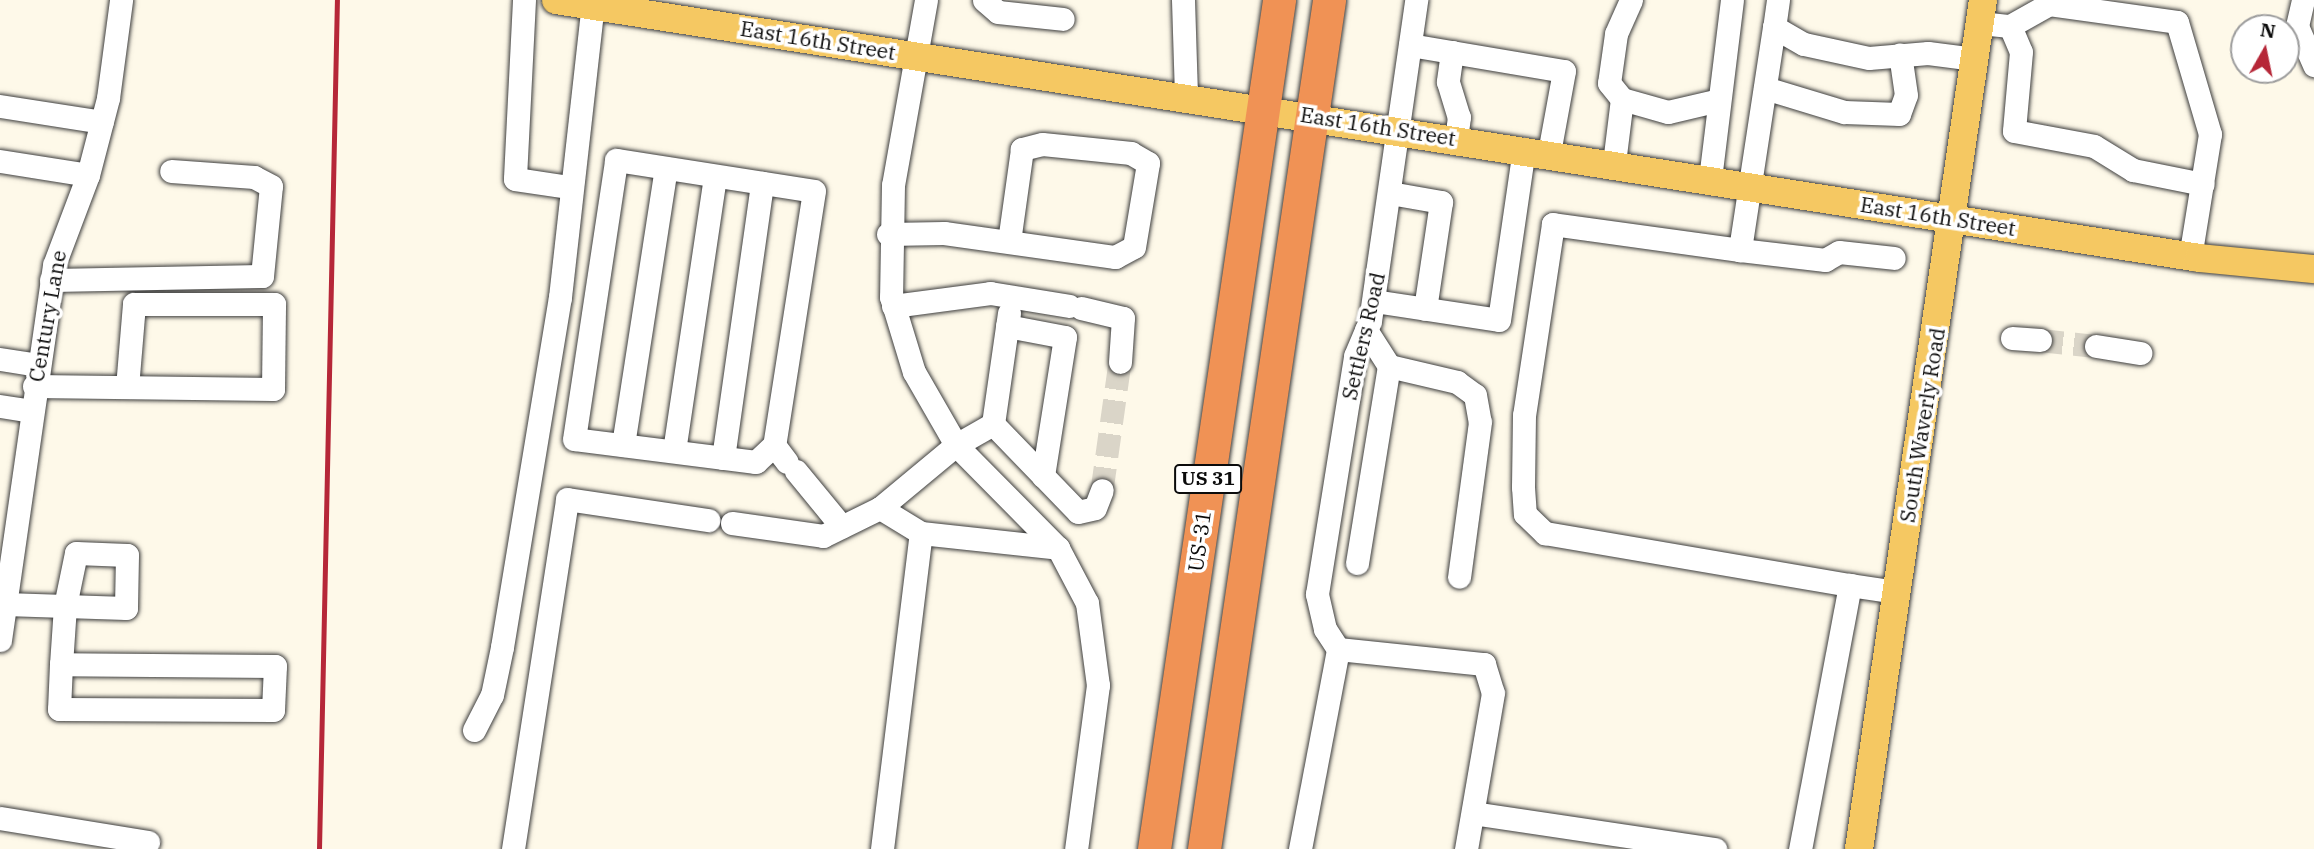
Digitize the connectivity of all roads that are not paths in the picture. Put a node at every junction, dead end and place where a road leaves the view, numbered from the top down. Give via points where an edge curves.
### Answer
1 (121, 0) edge
2 (524, 0) edge
3 (556, 0) edge
4 (926, 0) edge
5 (984, 0) edge
6 (1183, 0) edge
7 (1279, 0) edge
8 (1329, 0) edge
9 (1416, 0) edge
10 (1631, 0) edge
11 (1731, 0) edge
12 (1778, 0) edge
13 (621, 4) edge
14 (2306, 4) edge
15 (593, 5) junction
16 (1982, 11) edge
17 (1063, 19) dead end
18 (2010, 26) junction
19 (1774, 27) junction
20 (1410, 45) junction
21 (1452, 52) junction
22 (1900, 54) junction
23 (917, 55) junction
24 (1975, 59) junction
25 (2314, 65) edge
26 (1765, 88) junction
27 (1186, 96) junction
28 (1622, 99) junction
29 (1718, 100) junction
30 (0, 106) edge
31 (1263, 108) junction
32 (1311, 116) junction
33 (102, 122) junction
34 (1399, 128) junction
35 (1456, 138) junction
36 (1536, 151) junction
37 (1614, 163) junction
38 (1, 167) edge
39 (666, 168) junction
40 (171, 172) dead end
41 (88, 175) junction
42 (715, 176) junction
43 (1710, 179) junction
44 (762, 183) junction
45 (2203, 184) junction
46 (1751, 186) junction
47 (569, 187) junction
48 (1390, 193) junction
49 (1953, 219) junction
50 (888, 234) junction
51 (1009, 240) junction
52 (1740, 250) junction
53 (1894, 258) dead end
54 (2195, 258) junction
55 (2314, 269) edge
56 (51, 280) junction
57 (2314, 285) edge
58 (1012, 296) junction
59 (1374, 301) junction
60 (893, 306) junction
61 (1425, 309) junction
62 (1007, 326) junction
63 (1366, 330) junction
64 (2012, 338) dead end
65 (2040, 340) tunnel mouth
66 (2096, 346) tunnel mouth
67 (2140, 353) dead end
68 (0, 359) edge
69 (1120, 362) tunnel mouth
70 (1389, 366) junction
71 (36, 376) junction
72 (127, 387) junction
73 (0, 406) edge
74 (30, 411) junction
75 (993, 425) junction
76 (623, 445) junction
77 (956, 445) junction
78 (674, 452) junction
79 (723, 458) junction
80 (786, 460) junction
81 (1043, 476) junction
82 (1102, 490) tunnel mouth
83 (9, 494) edge
84 (880, 508) junction
85 (708, 520) dead end
86 (732, 523) dead end
87 (842, 527) junction
88 (7, 528) edge
89 (921, 533) junction
90 (1058, 548) junction
91 (1357, 563) dead end
92 (1458, 577) dead end
93 (1850, 585) junction
94 (1897, 592) junction
95 (5, 604) junction
96 (1187, 622) junction
97 (0, 633) edge
98 (0, 640) edge
99 (1338, 649) junction
100 (1232, 661) junction
101 (61, 664) junction
102 (474, 730) dead end
103 (1473, 813) junction
104 (0, 818) edge
105 (148, 842) dead end
106 (1641, 844) edge
107 (513, 849) edge
108 (882, 849) edge
109 (1076, 849) edge
110 (1154, 849) edge
111 (1204, 849) edge
112 (1300, 849) edge
113 (1466, 849) edge
114 (1715, 849) edge
115 (1800, 849) edge
116 (1859, 849) edge

1 - 33 street, Century Lane
2 - 47 street via 515,180
3 - 15 main road, East 16th Street
4 - 23 street
5 - 17 street via 998,12
6 - 27 street
7 - 31 highway, US 31
8 - 32 highway, US 31
9 - 20 street, Settlers Road
10 - 28 street via 1616,34 1609,83
11 - 29 street
12 - 19 street
13 - 15 main road, East 16th Street
13 - 23 main road, East 16th Street
14 - 25 street via 2297,26
15 - 47 street
16 - 18 street
16 - 24 main road, South Waverly Road
18 - 45 street via 2021,52 2014,131 2094,146 2133,170
18 - 45 street via 2049,4 2170,20 2182,28 2210,134
19 - 22 street via 1804,44 1869,58
19 - 26 street
20 - 21 street
20 - 34 street, Settlers Road
21 - 35 street via 1448,82 1459,117
21 - 36 street via 1564,71
22 - 24 street
22 - 26 street via 1906,95 1899,114 1844,112
23 - 27 main road, East 16th Street
23 - 50 street
24 - 49 main road, South Waverly Road
26 - 46 street
27 - 31 main road, East 16th Street
28 - 29 street via 1668,111
28 - 37 street
29 - 43 street
30 - 33 street
31 - 32 main road, East 16th Street
31 - 96 highway, US-31 / US 31
32 - 34 main road, East 16th Street
32 - 100 highway, US 31 / US 31
33 - 41 street, Century Lane
34 - 35 main road, East 16th Street
34 - 48 street, Settlers Road
35 - 36 main road, East 16th Street
36 - 37 main road, East 16th Street
36 - 61 street via 1499,320
37 - 43 main road, East 16th Street
38 - 41 street
39 - 42 street
39 - 76 street
39 - 76 street via 615,160 573,439
40 - 56 street via 254,177 271,186 262,276
41 - 56 street, Century Lane
42 - 44 street
42 - 78 street
43 - 46 main road, East 16th Street
44 - 79 street
44 - 80 street via 814,191
45 - 54 street
46 - 49 main road, East 16th Street
46 - 52 street
47 - 102 street via 560,297 502,647 492,695
48 - 59 street, Settlers Road
48 - 61 street via 1441,202
49 - 54 main road, East 16th Street
49 - 94 main road, South Waverly Road
50 - 51 street
50 - 60 street
51 - 51 street via 1115,257 1134,247 1148,163 1131,153 1042,144 1022,149
52 - 53 street via 1825,260 1839,251
52 - 93 street via 1553,224 1524,415 1525,514 1545,534
54 - 55 main road, East 16th Street
54 - 57 main road, East 16th Street
56 - 71 street, Century Lane
58 - 60 street via 990,293
58 - 62 street
58 - 69 street via 1123,318
59 - 61 street
59 - 63 street, Settlers Road
60 - 77 street via 914,372
62 - 75 street
62 - 81 street via 1065,337
63 - 70 street
63 - 99 street, Settlers Road via 1355,356 1317,594 1325,629
64 - 65 street
66 - 67 street
68 - 71 street
70 - 91 street
70 - 92 street via 1457,382 1475,395 1480,422
71 - 72 street
71 - 74 street, Century Lane
72 - 72 street via 273,389 274,304 134,304
73 - 74 street
74 - 83 street, Century Lane
75 - 77 street
75 - 81 street
76 - 78 street
77 - 84 street
77 - 90 street
78 - 79 street
79 - 80 street
80 - 87 street
81 - 82 street via 1078,512 1095,509
83 - 88 street, Century Lane
84 - 87 street
84 - 89 street
85 - 107 street via 567,499
86 - 87 street via 823,536
88 - 95 street, Century Lane
89 - 90 street
89 - 108 street
90 - 109 street via 1087,603 1099,659
93 - 94 street
93 - 115 street
94 - 116 main road, South Waverly Road
95 - 97 street, Century Lane
95 - 101 street via 65,606
96 - 100 highway via 1209,655
96 - 110 highway, US-31 / US 31
97 - 98 street, Century Lane
99 - 103 street via 1484,664 1493,693
99 - 112 street
100 - 111 highway, US 31 / US 31
101 - 101 street via 59,709 273,710 275,666
103 - 106 street
103 - 113 street
104 - 105 street
106 - 114 street

